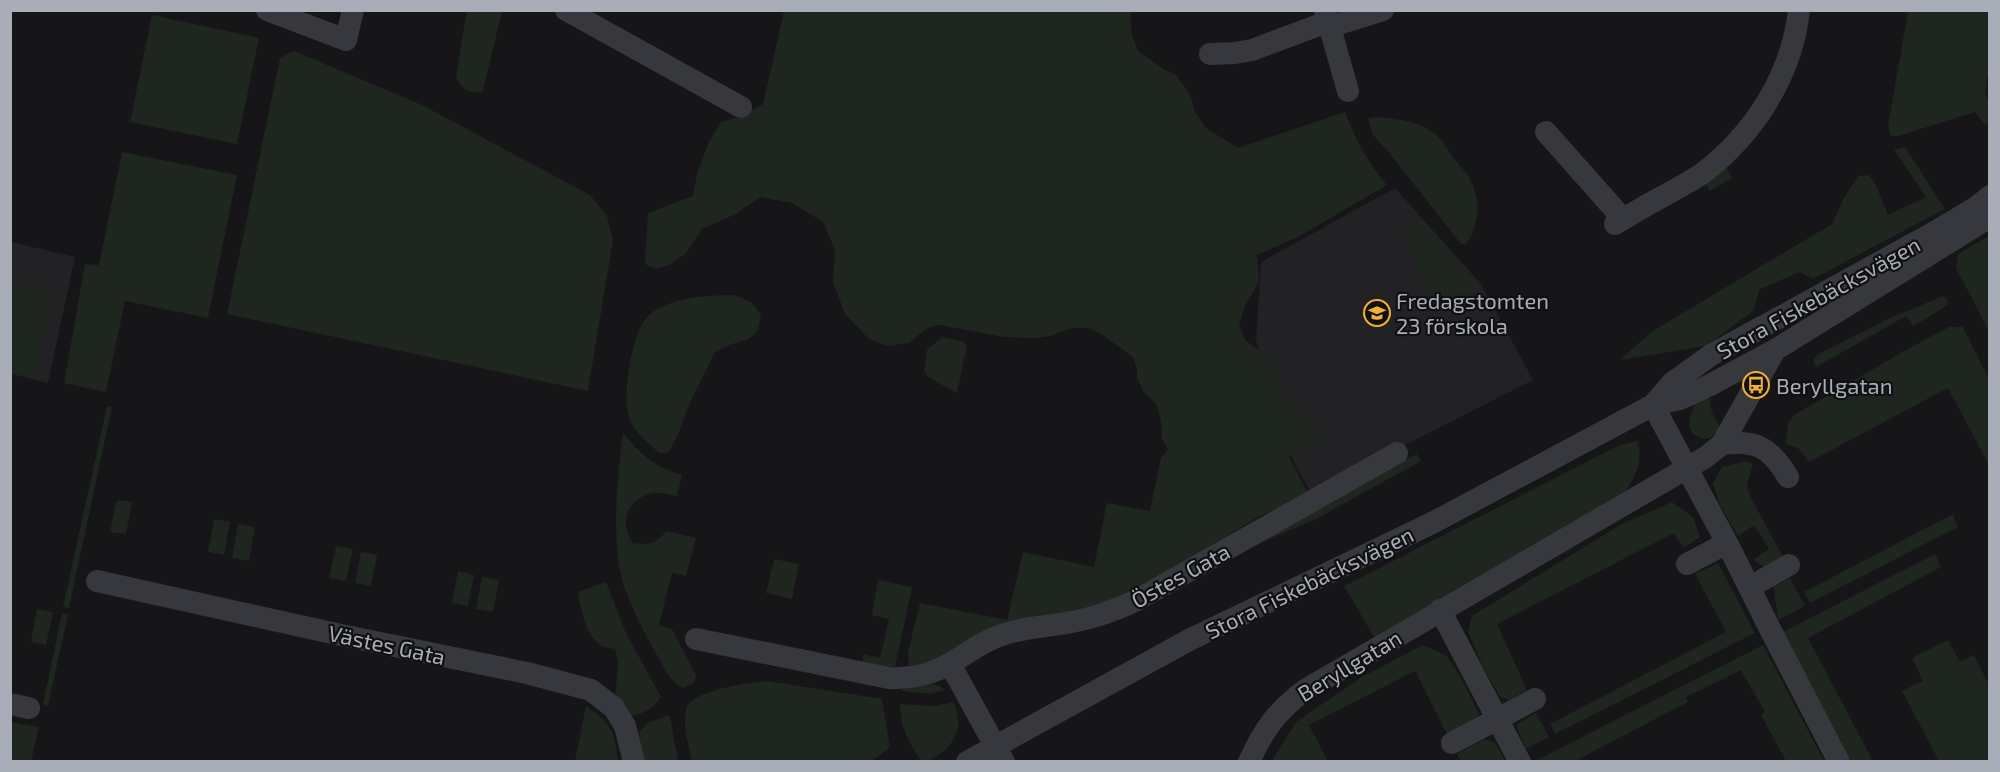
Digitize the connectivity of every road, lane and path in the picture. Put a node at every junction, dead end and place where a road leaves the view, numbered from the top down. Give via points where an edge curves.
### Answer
1 (267, 10) edge
2 (353, 10) edge
3 (566, 10) edge
4 (1383, 10) edge
5 (1799, 10) edge
6 (1327, 20) edge
7 (1210, 54) dead end
8 (1348, 91) dead end
9 (741, 107) dead end
10 (1546, 132) dead end
11 (1989, 196) edge
12 (1989, 217) edge
13 (1775, 350) junction
14 (1653, 405) junction
15 (1722, 444) junction
16 (1398, 453) dead end
17 (1687, 467) junction
18 (1788, 477) dead end
19 (1727, 543) junction
20 (1687, 564) dead end
21 (1789, 565) dead end
22 (97, 581) dead end
23 (1750, 587) junction
24 (1440, 610) junction
25 (696, 639) dead end
26 (950, 664) junction
27 (1535, 699) dead end
28 (1498, 719) junction
29 (1452, 743) dead end
30 (999, 754) edge
31 (634, 762) edge
32 (967, 762) edge
33 (1249, 762) edge
34 (1520, 762) edge
35 (1839, 762) edge

1 - 2 street via 346,40
3 - 9 street
4 - 6 street
5 - 10 street via 1789,61 1773,93 1738,142 1702,173 1619,221
6 - 7 street via 1252,50
6 - 8 street
11 - 14 street, Stora Fiskebäcksvägen via 1933,234 1711,355 1672,383
12 - 13 street, Stora Fiskebäcksvägen
13 - 14 street, Stora Fiskebäcksvägen via 1680,399
13 - 15 street
14 - 17 street
14 - 30 street, Stora Fiskebäcksvägen via 1434,522 1171,649
15 - 17 street, Beryllgatan
15 - 18 street via 1742,442 1767,450
16 - 26 street, Östes Gata via 1116,610 996,636
17 - 19 street
17 - 24 street, Beryllgatan
19 - 20 street
19 - 23 street
21 - 23 street
22 - 31 street, Västes Gata via 591,690 614,708 625,726
23 - 35 street
24 - 28 street
24 - 33 street, Beryllgatan via 1284,705 1260,737
25 - 26 street, Östes Gata via 889,678 920,675
26 - 30 street
27 - 28 street
28 - 29 street
28 - 34 street
30 - 32 street, Stora Fiskebäcksvägen

